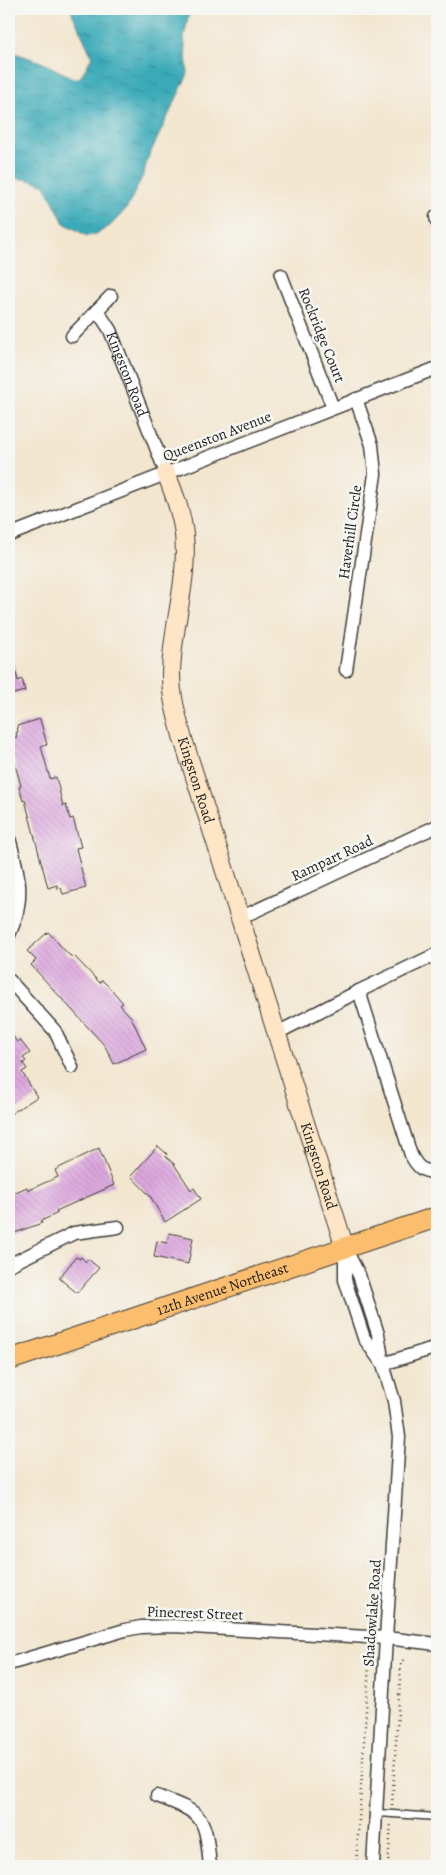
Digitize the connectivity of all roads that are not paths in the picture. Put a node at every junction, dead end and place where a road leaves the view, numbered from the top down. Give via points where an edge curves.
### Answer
1 (281, 275) dead end
2 (111, 296) dead end
3 (97, 310) junction
4 (72, 336) dead end
5 (437, 368) edge
6 (356, 399) junction
7 (333, 408) junction
8 (166, 473) junction
9 (9, 535) edge
10 (346, 670) dead end
11 (437, 826) edge
12 (9, 838) edge
13 (240, 918) junction
14 (9, 935) edge
15 (437, 954) edge
16 (9, 980) edge
17 (359, 991) junction
18 (277, 1033) junction
19 (72, 1067) dead end
20 (437, 1172) edge
21 (437, 1218) edge
22 (118, 1226) dead end
23 (346, 1248) junction
24 (9, 1265) edge
25 (437, 1347) edge
26 (9, 1360) edge
27 (383, 1364) junction
28 (386, 1638) junction
29 (437, 1644) edge
30 (9, 1664) edge
31 (157, 1796) dead end
32 (378, 1813) junction
33 (437, 1817) edge
34 (210, 1866) edge
35 (373, 1866) edge

1 - 7 street, Rockridge Court
2 - 3 street, Kingston Road
3 - 4 street, Kingston Road
3 - 8 street, Kingston Road via 110,330
5 - 6 street, Queenston Avenue
6 - 7 street, Queenston Avenue
6 - 10 street, Haverhill Circle via 372,445 375,474
7 - 8 street, Queenston Avenue
8 - 9 street, Queenston Avenue
8 - 13 street, Kingston Road via 181,516 185,545 172,690 182,736
11 - 13 street, Rampart Road
12 - 14 street via 21,887 20,903
13 - 18 street, Kingston Road
15 - 17 street
16 - 19 street via 55,1031
17 - 18 street
17 - 20 street via 411,1155 418,1168
18 - 23 street, Kingston Road
21 - 23 main road, 12th Avenue Northeast
22 - 24 street via 74,1233
23 - 26 main road, 12th Avenue Northeast
23 - 27 street, Shadowlake Road via 345,1280 364,1338
25 - 27 street
27 - 28 street, Shadowlake Road via 394,1401 399,1437
28 - 29 street, Pinecrest Street
28 - 30 street, Pinecrest Street via 141,1627
28 - 32 street, Shadowlake Road
31 - 34 street via 180,1805 202,1820
32 - 33 lane
32 - 35 street, Shadowlake Road

